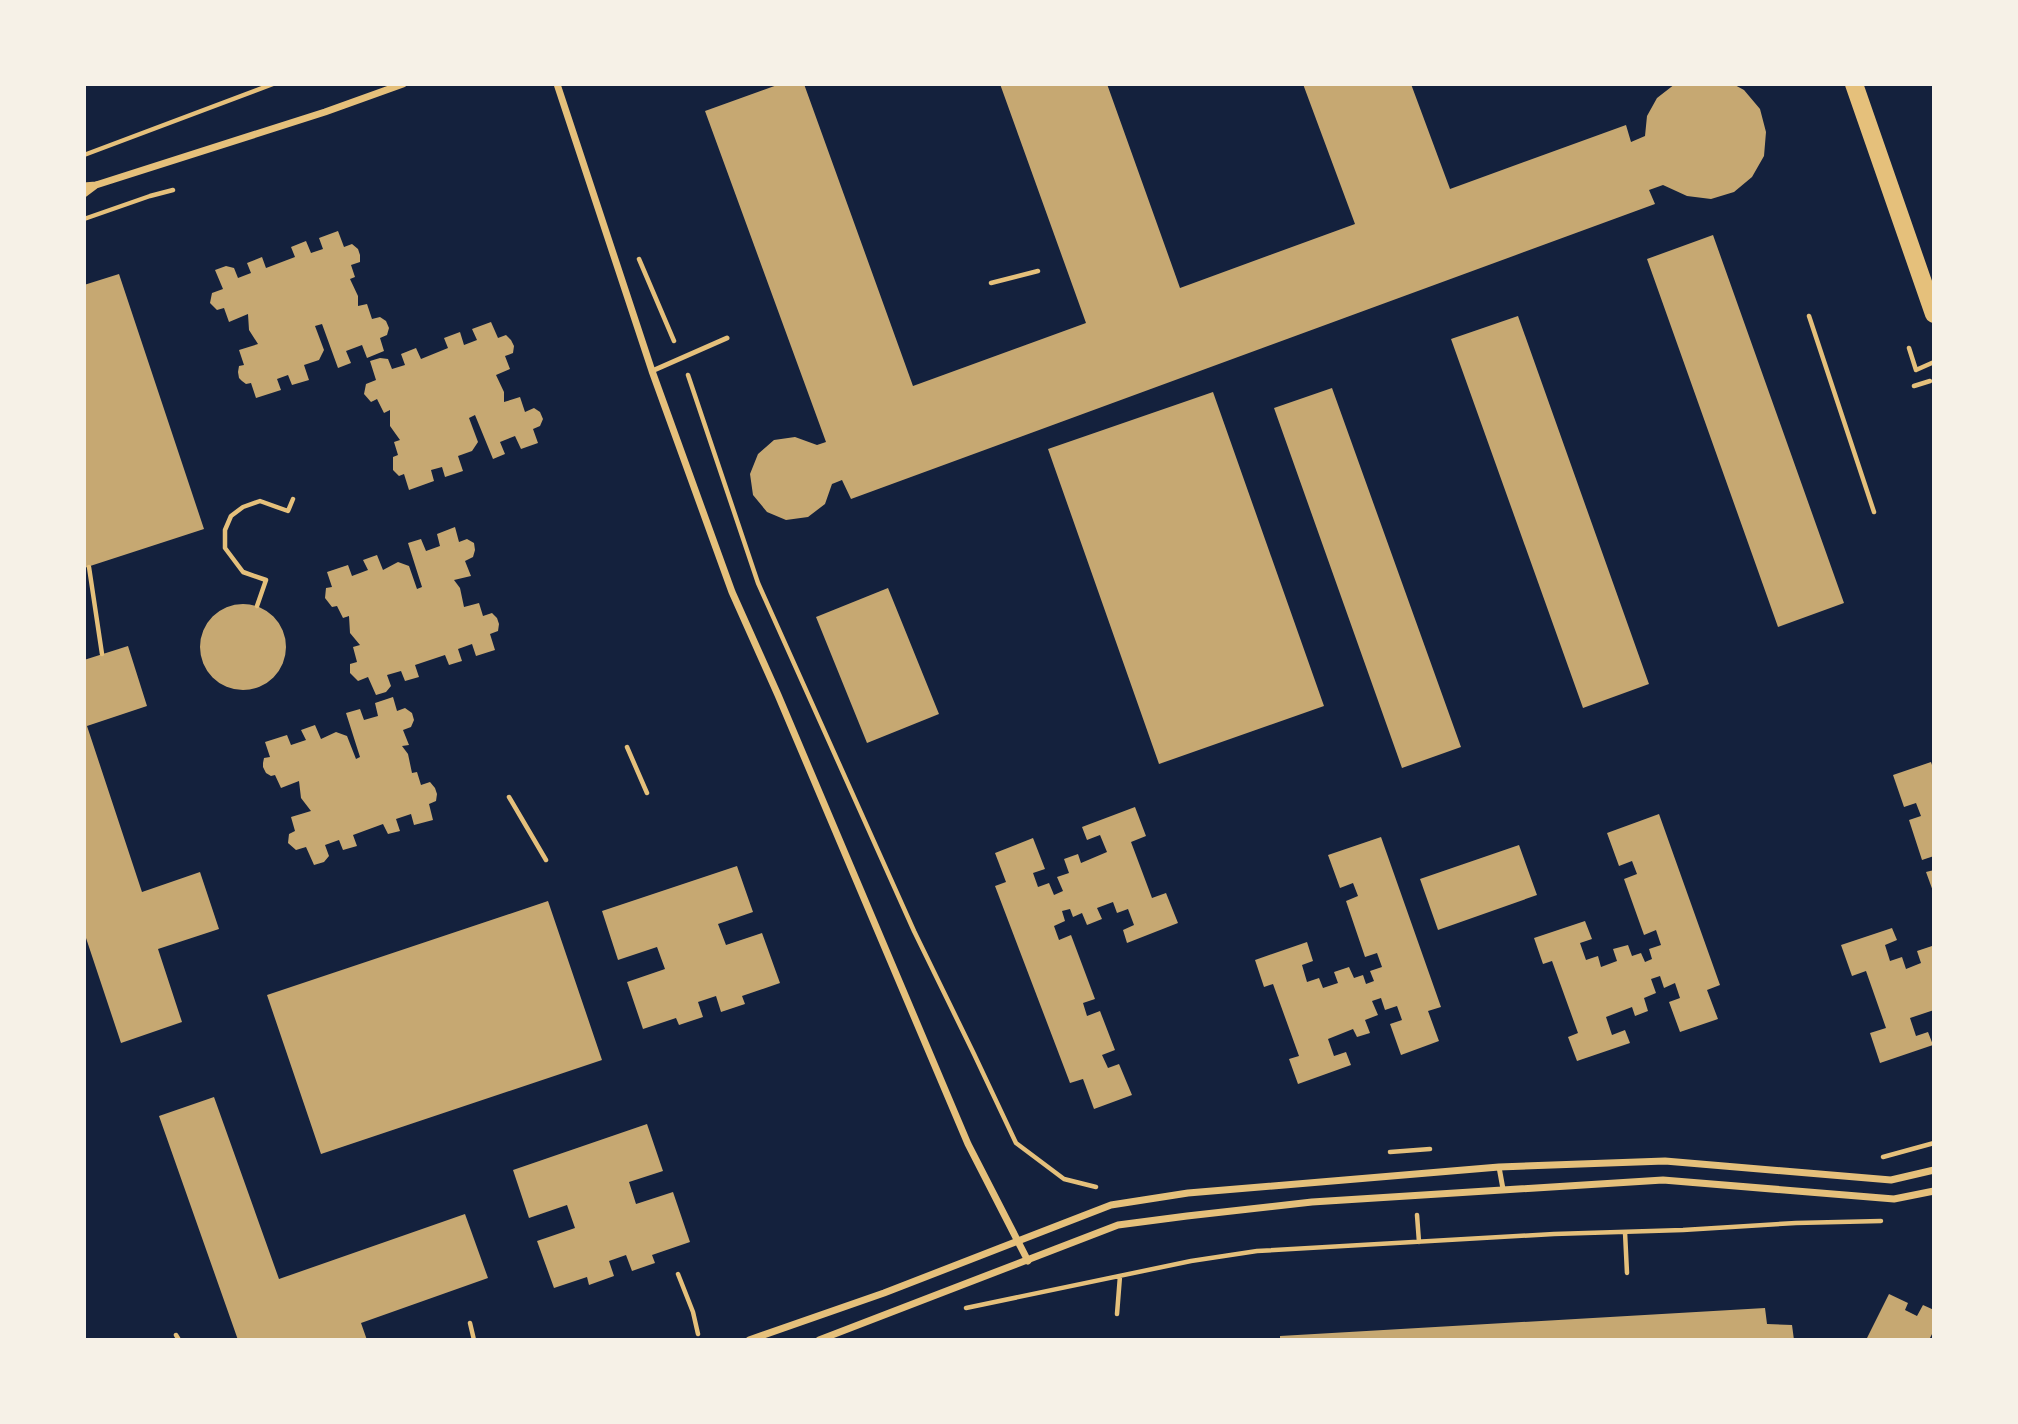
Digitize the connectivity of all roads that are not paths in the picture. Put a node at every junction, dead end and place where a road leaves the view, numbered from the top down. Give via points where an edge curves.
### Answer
1 (403, 84) edge
2 (557, 84) edge
3 (1854, 84) edge
4 (96, 185) junction
5 (84, 186) edge
6 (84, 194) edge
7 (1934, 314) edge
8 (727, 338) dead end
9 (652, 371) junction
10 (1499, 1167) junction
11 (1934, 1170) edge
12 (1503, 1189) junction
13 (1934, 1191) edge
14 (1017, 1241) junction
15 (1028, 1261) junction
16 (749, 1340) edge
17 (819, 1340) edge

1 - 4 street
2 - 9 street
3 - 7 main road
4 - 5 street
4 - 6 street
8 - 9 lane
9 - 14 street via 732,593 968,1144
10 - 11 street via 1665,1161 1891,1180
10 - 12 lane
10 - 14 street via 1176,1195 1111,1205
12 - 13 street via 1663,1180 1894,1199
12 - 15 street via 1312,1202 1118,1226
14 - 15 street
14 - 16 street
15 - 17 street

